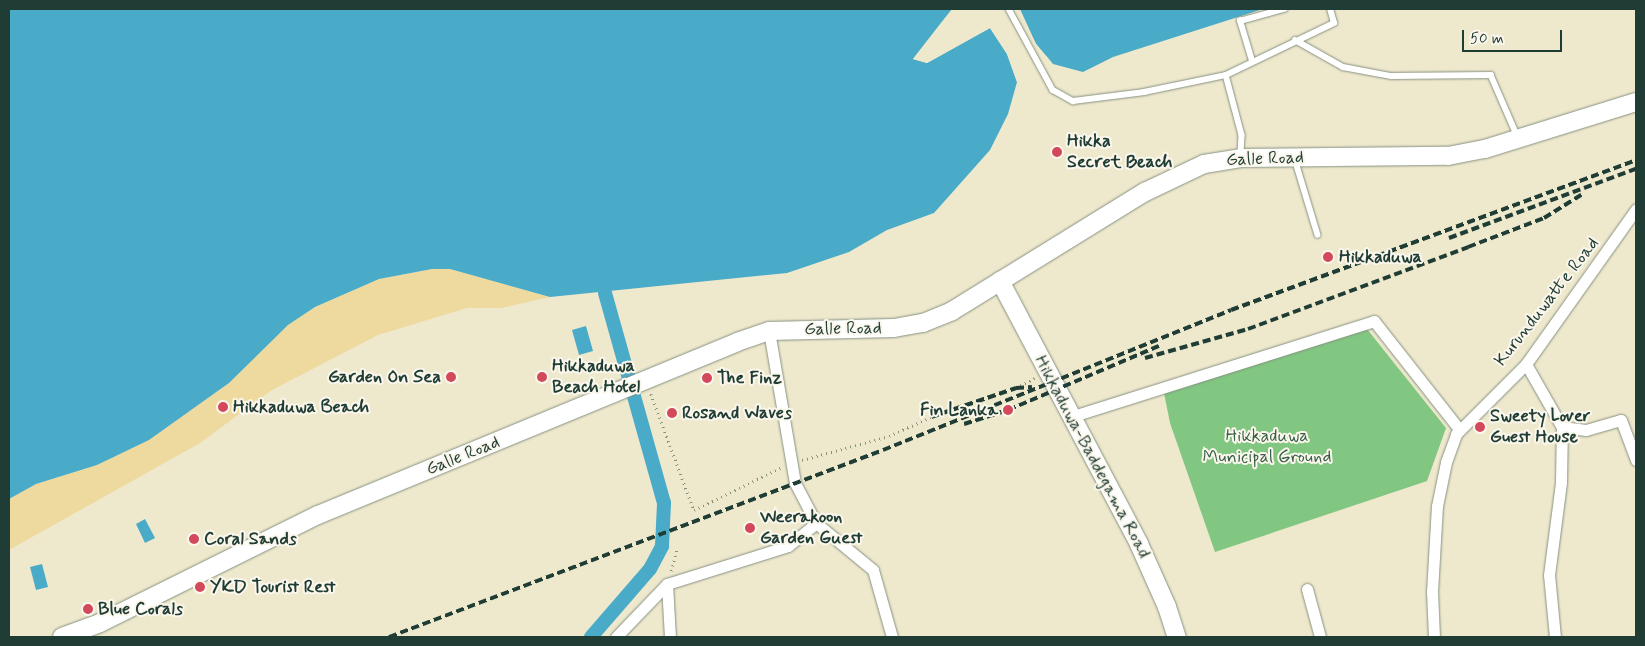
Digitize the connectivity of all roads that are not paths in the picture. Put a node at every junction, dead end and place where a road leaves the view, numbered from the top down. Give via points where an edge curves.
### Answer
1 (1009, 9) edge
2 (1284, 9) edge
3 (1330, 9) edge
4 (1295, 40) junction
5 (1252, 61) junction
6 (1226, 75) junction
7 (1636, 102) edge
8 (1518, 139) junction
9 (1294, 157) junction
10 (1241, 158) junction
11 (1636, 209) edge
12 (1318, 235) dead end
13 (1000, 281) junction
14 (769, 331) junction
15 (1526, 364) junction
16 (1070, 416) junction
17 (1562, 427) junction
18 (1459, 429) junction
19 (1636, 460) edge
20 (816, 523) junction
21 (667, 584) junction
22 (1307, 588) dead end
23 (62, 637) edge
24 (616, 637) edge
25 (670, 637) edge
26 (892, 637) edge
27 (1177, 637) edge
28 (1320, 637) edge
29 (1434, 637) edge
30 (1555, 637) edge

1 - 6 lane via 1048,83 1053,90 1073,101 1144,92
2 - 5 lane via 1240,21
3 - 4 lane via 1334,23
4 - 5 lane
4 - 8 lane via 1343,67 1391,76 1492,74
5 - 6 lane
6 - 10 lane via 1242,135
7 - 8 main road, Galle Road
8 - 9 main road, Galle Road via 1448,156
9 - 10 main road, Galle Road
9 - 12 lane
10 - 13 main road, Galle Road via 1218,160 1176,176
11 - 15 street, Kurunduwatte Road
13 - 14 main road, Galle Road via 952,311 923,323 894,328
13 - 16 main road, Hikkaduwa-Baddegama Road
14 - 20 street via 795,483
14 - 23 main road, Galle Road via 318,515 100,623
15 - 17 street
15 - 18 street, Kurunduwatte Road
16 - 18 street via 1374,320
16 - 27 main road, Hikkaduwa-Baddegama Road via 1139,544
17 - 19 street via 1586,430 1621,420
17 - 30 street via 1561,482 1549,575
18 - 29 street, Kurunduwatte Road via 1446,462 1437,506 1432,592
20 - 21 street via 788,546
20 - 26 street via 873,570
21 - 24 street
21 - 25 street
22 - 28 street

